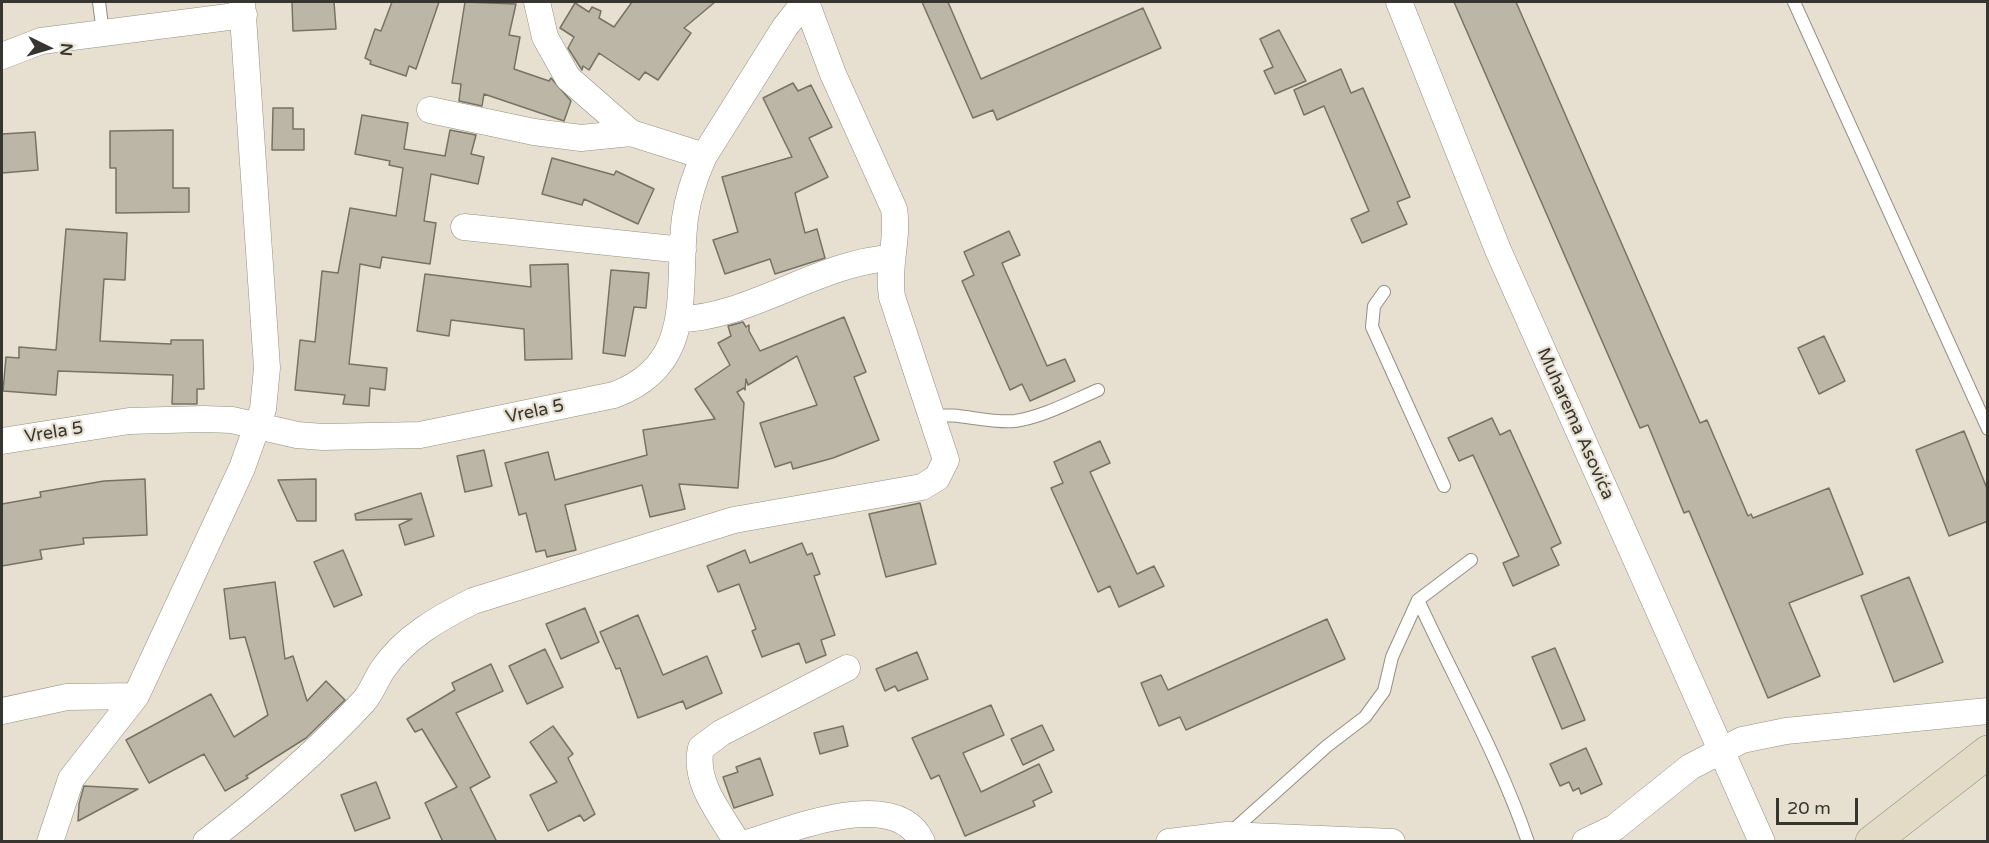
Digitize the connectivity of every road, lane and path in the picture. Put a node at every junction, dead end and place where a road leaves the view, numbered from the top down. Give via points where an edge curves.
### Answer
1 (99, 2) edge
2 (537, 2) edge
3 (806, 2) edge
4 (1399, 2) edge
5 (1794, 2) edge
6 (243, 8) edge
7 (103, 33) junction
8 (2, 56) edge
9 (430, 110) dead end
10 (631, 133) junction
11 (704, 156) junction
12 (464, 227) dead end
13 (683, 250) junction
14 (891, 258) junction
15 (1384, 292) dead end
16 (678, 319) junction
17 (1098, 390) dead end
18 (932, 417) junction
19 (257, 426) junction
20 (1988, 429) edge
21 (2, 441) edge
22 (1444, 486) dead end
23 (1471, 560) dead end
24 (1418, 600) junction
25 (847, 668) dead end
26 (136, 696) junction
27 (2, 711) edge
28 (1988, 711) edge
29 (1720, 749) junction
30 (1988, 752) edge
31 (1229, 838) edge
32 (50, 842) edge
33 (206, 842) edge
34 (736, 842) edge
35 (750, 842) edge
36 (922, 842) edge
37 (1169, 842) edge
38 (1392, 842) edge
39 (1528, 842) edge
40 (1585, 842) edge
41 (1762, 842) edge
42 (1872, 842) edge

1 - 7 lane
2 - 10 street via 544,37 568,78
3 - 11 street, Vrela 5 via 785,27
3 - 14 street via 894,209 897,224
4 - 29 street, Muharema Asovića via 1498,250
5 - 20 lane
6 - 7 street
6 - 19 street via 267,368
7 - 8 street via 41,41
9 - 10 street via 581,138
10 - 11 street
11 - 13 street, Vrela 5 via 691,190
12 - 13 street
13 - 16 street, Vrela 5
14 - 16 street via 837,270 706,316
14 - 18 street via 892,297
15 - 22 lane via 1374,306 1372,327
16 - 19 street, Vrela 5 via 664,360 639,384 614,395 420,435 323,437
17 - 18 lane via 1016,421 946,414
18 - 33 street via 946,460 937,478 922,487 734,520 473,601 435,620 402,647 383,669 366,699 303,761
19 - 21 street, Vrela 5 via 204,419 129,421
19 - 26 street via 242,468
23 - 24 lane
24 - 31 lane via 1392,657 1384,691 1365,717 1327,746
24 - 39 lane via 1511,791
25 - 34 street via 721,733 701,748 700,778
26 - 27 street via 67,697
26 - 32 street via 71,779
28 - 29 street via 1786,731
29 - 40 street via 1690,767 1614,828
29 - 41 street, Muharema Asovića
30 - 42 main road
31 - 37 street
31 - 38 street
35 - 36 street via 828,818 876,813 909,824

